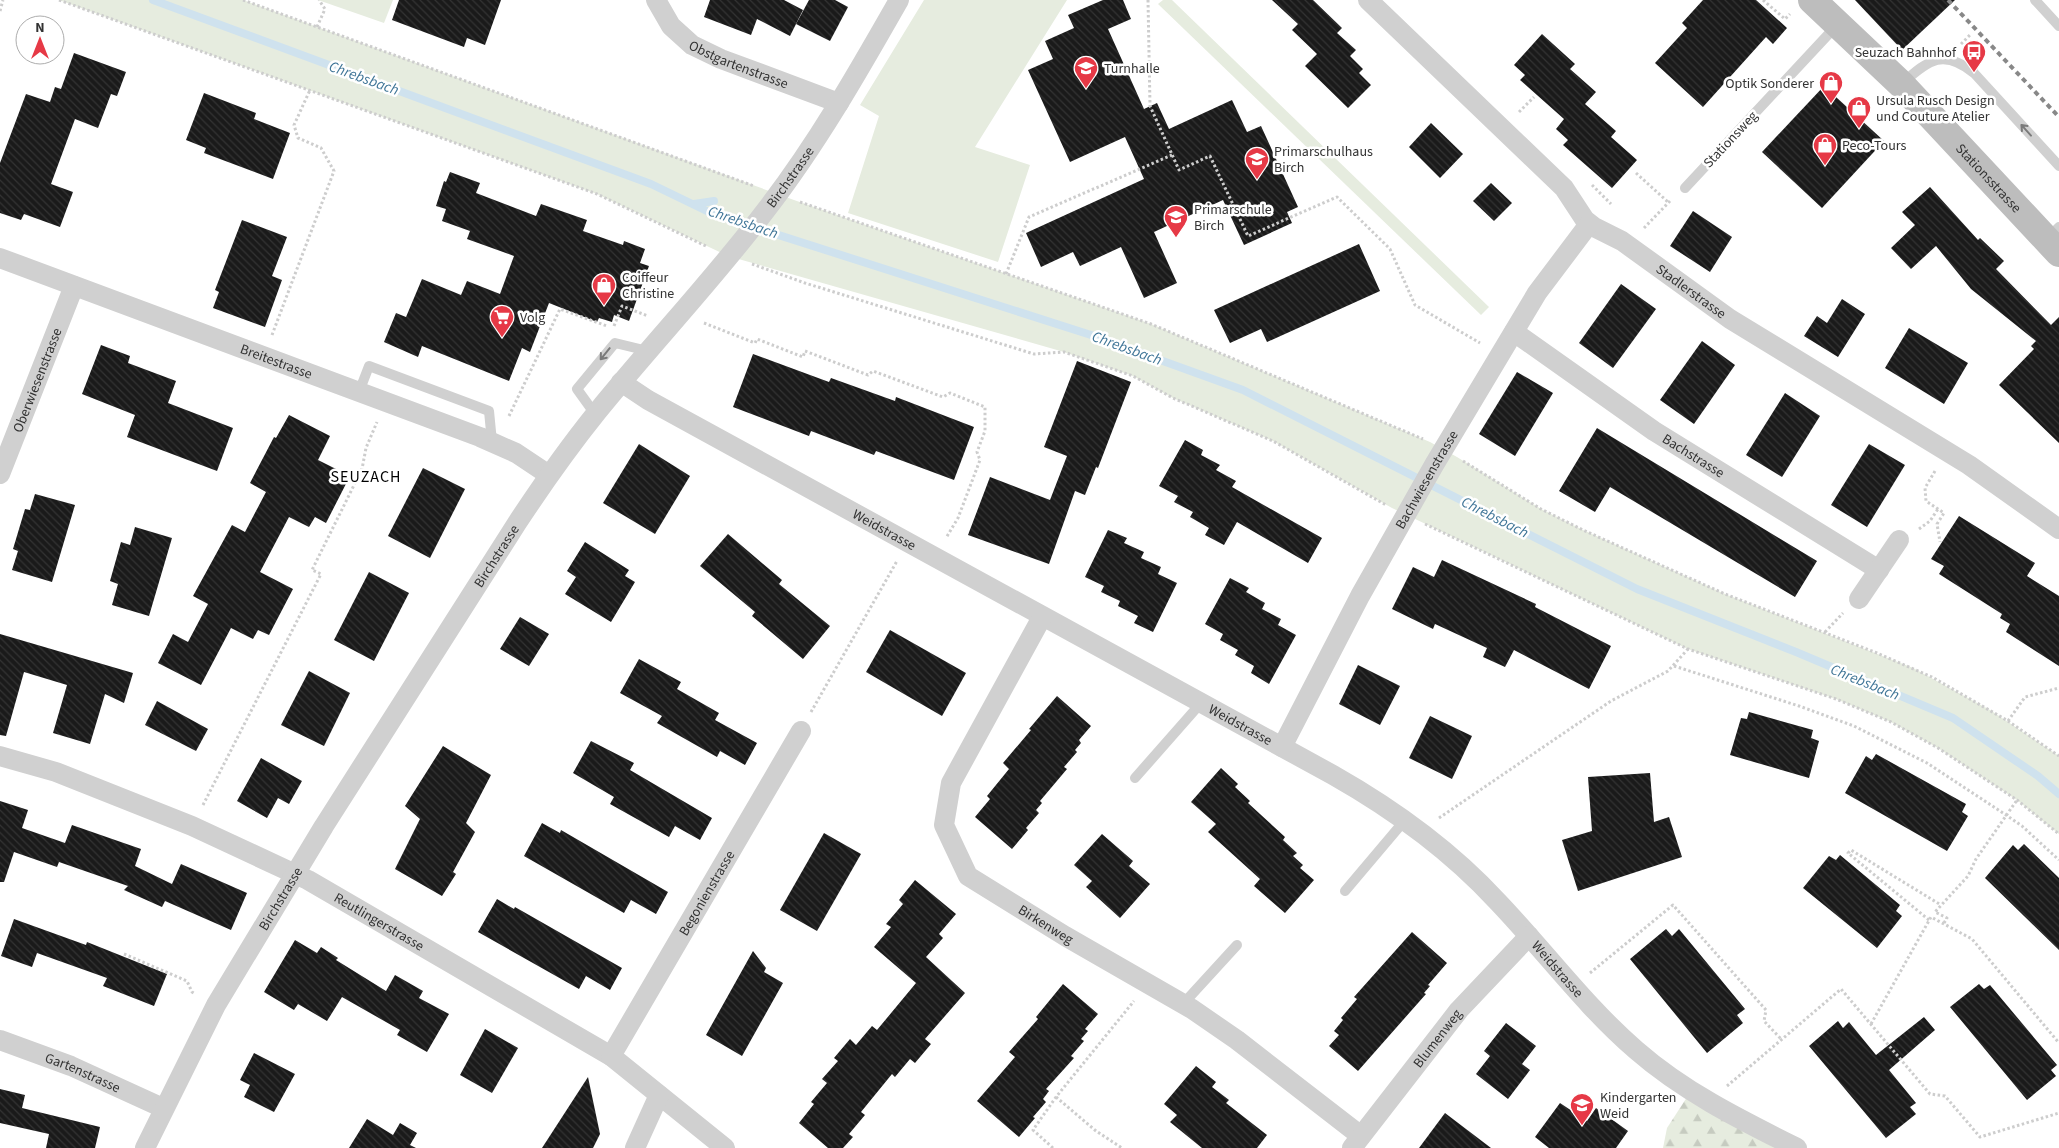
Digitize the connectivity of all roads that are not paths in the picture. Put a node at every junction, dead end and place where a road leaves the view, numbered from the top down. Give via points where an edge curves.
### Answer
1 (656, 0) edge
2 (900, 0) edge
3 (1368, 0) edge
4 (2035, 0) edge
5 (1802, 6) edge
6 (1838, 23) junction
7 (2059, 26) edge
8 (1902, 85) junction
9 (839, 103) junction
10 (2059, 166) edge
11 (1684, 188) road end
12 (1589, 224) junction
13 (2055, 240) edge
14 (0, 258) edge
15 (74, 286) junction
16 (1514, 332) junction
17 (648, 351) junction
18 (621, 382) junction
19 (359, 392) junction
20 (596, 414) junction
21 (492, 442) junction
22 (0, 474) edge
23 (549, 475) junction
24 (2059, 529) edge
25 (1899, 540) dead end
26 (1879, 570) junction
27 (1859, 599) dead end
28 (1042, 617) junction
29 (1201, 703) junction
30 (801, 731) road end
31 (1282, 747) junction
32 (0, 756) edge
33 (1135, 778) dead end
34 (1413, 826) junction
35 (294, 874) junction
36 (1345, 890) dead end
37 (1529, 936) junction
38 (1237, 945) dead end
39 (1183, 1004) junction
40 (0, 1040) edge
41 (611, 1056) junction
42 (659, 1095) junction
43 (163, 1108) junction
44 (1356, 1142) edge
45 (145, 1148) edge
46 (634, 1148) edge
47 (725, 1148) edge
48 (1797, 1148) edge

1 - 9 street, Obstgartenstrasse via 671,26 692,45
2 - 9 street, Birchstrasse
3 - 12 street, Stadlerstrasse via 1564,188
4 - 7 lane
5 - 6 main road, Stationsstrasse
6 - 8 main road, Stationsstrasse
6 - 11 lane, Stationsweg
10 -> 8 lane via 1961,62 1947,58 1933,61 1919,68
8 - 13 main road, Stationsstrasse
9 - 17 street, Birchstrasse via 766,210
12 - 16 street, Bachwiesenstrasse via 1552,271
12 - 24 street, Stadlerstrasse via 1622,241 1730,319 1947,450
14 - 15 street, Breitestrasse
15 - 19 street, Breitestrasse
15 - 22 street, Oberwiesenstrasse
16 - 26 street, Bachstrasse via 1654,431
16 - 31 street, Bachwiesenstrasse via 1405,514
17 - 18 street, Birchstrasse
17 -> 20 lane via 614,343 577,389
18 - 20 street, Birchstrasse
18 - 28 street, Weidstrasse via 656,405
19 - 21 street, Breitestrasse
19 - 21 lane via 369,366 489,412
20 - 23 street, Birchstrasse
21 - 23 street, Breitestrasse
23 - 35 street, Birchstrasse
25 - 26 street
26 - 27 street
28 - 29 street, Weidstrasse
28 - 39 street, Birkenweg via 951,782 944,825 968,876
29 - 31 street, Weidstrasse
29 - 33 lane
30 - 41 street, Begonienstrasse
31 - 34 street, Weidstrasse via 1354,787
32 - 35 street, Reutlingerstrasse via 56,772 192,826
34 - 36 lane
34 - 37 street, Weidstrasse via 1468,871
35 - 41 street, Reutlingerstrasse
35 - 43 street, Birchstrasse via 216,1005
37 - 44 street, Blumenweg via 1459,1010
37 - 48 street, Weidstrasse via 1612,1028 1638,1052 1713,1105
38 - 39 lane
39 - 44 street, Birkenweg via 1237,1040
40 - 43 street, Gartenstrasse via 71,1066
41 - 42 street, Reutlingerstrasse
42 - 46 street
42 - 47 street, Reutlingerstrasse
43 - 45 street, Birchstrasse

